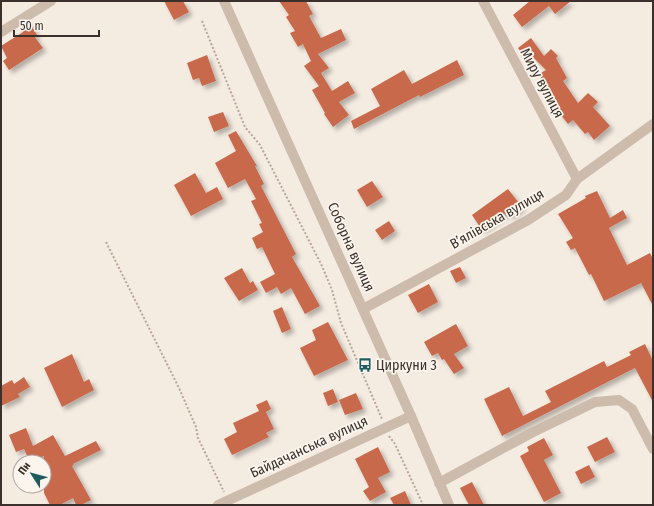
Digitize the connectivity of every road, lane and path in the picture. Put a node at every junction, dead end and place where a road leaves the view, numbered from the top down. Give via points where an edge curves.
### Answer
1 (51, 1) edge
2 (224, 1) edge
3 (483, 1) edge
4 (202, 21) dead end
5 (1, 32) edge
6 (653, 124) edge
7 (577, 179) junction
8 (106, 242) dead end
9 (363, 309) junction
10 (411, 416) junction
11 (382, 429) junction
12 (653, 449) edge
13 (439, 483) junction
14 (228, 500) junction
15 (218, 505) edge
16 (423, 505) edge
17 (449, 505) edge

1 - 5 street
2 - 9 street, Соборна вулиця
3 - 7 street, Миру вулиця
4 - 11 path via 245,127 260,144 322,266 355,359 382,417
6 - 7 street, В’ялівська вулиця
7 - 9 street, В’ялівська вулиця via 566,195 528,220
8 - 14 path via 179,388 196,427 198,438
9 - 10 street, Соборна вулиця
10 - 11 street, Байдачанська вулиця
10 - 13 street, Соборна вулиця
11 - 14 street, Байдачанська вулиця
11 - 16 path via 395,444
12 - 13 street via 632,409 619,400 595,402 530,433
13 - 17 street, Соборна вулиця
14 - 15 street, Байдачанська вулиця

